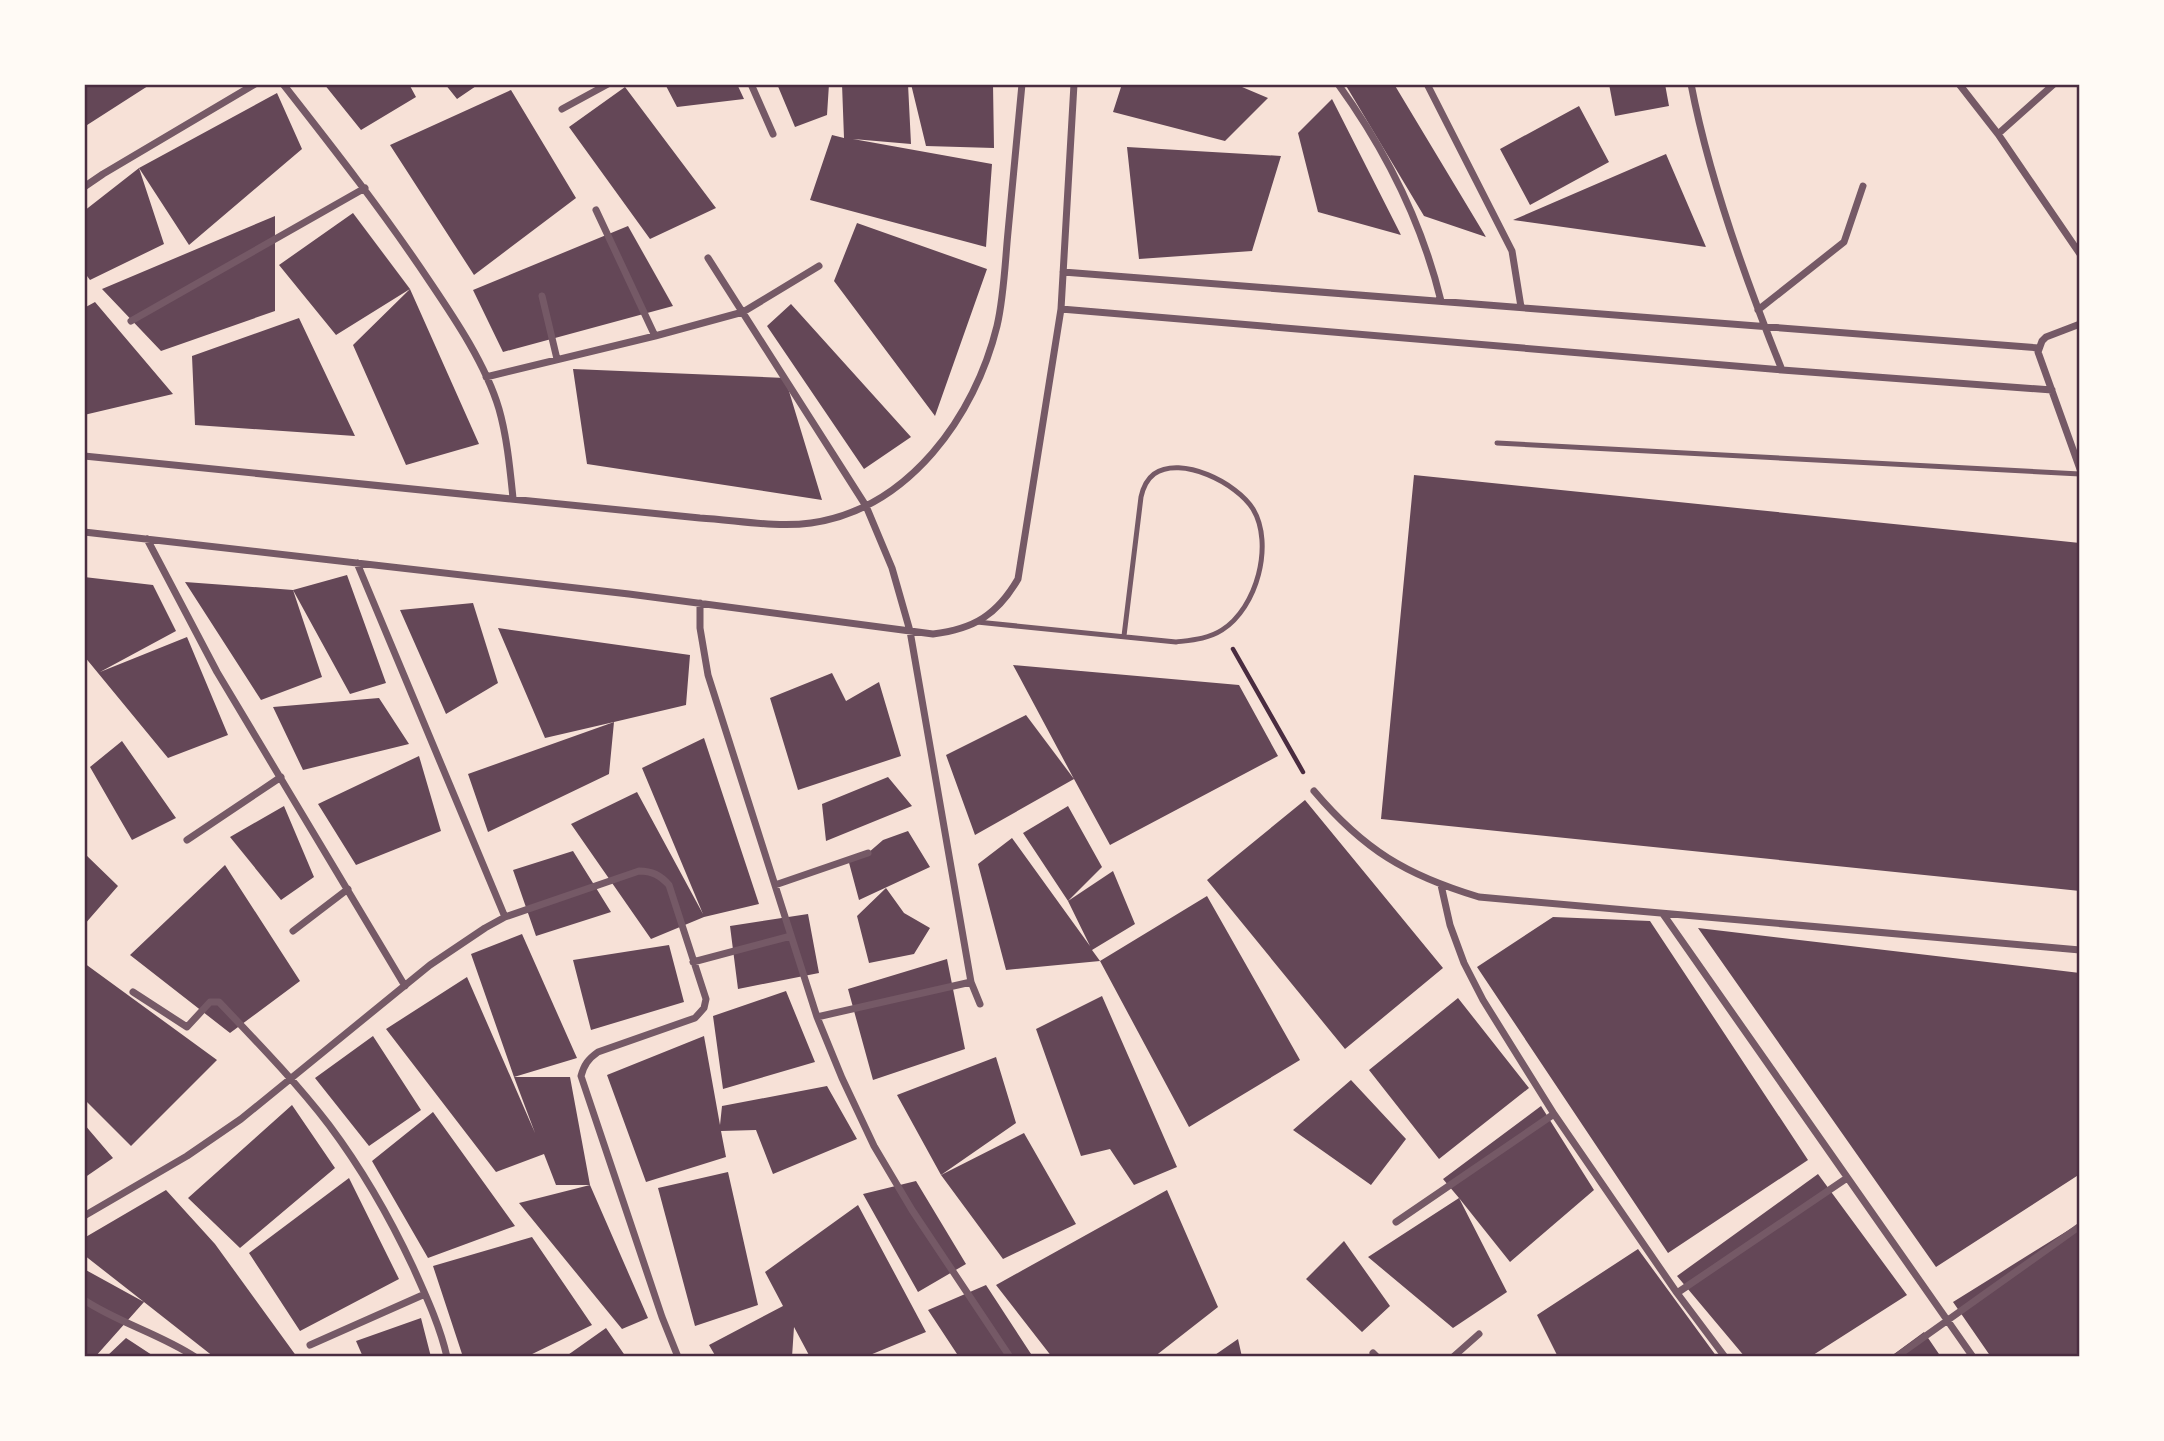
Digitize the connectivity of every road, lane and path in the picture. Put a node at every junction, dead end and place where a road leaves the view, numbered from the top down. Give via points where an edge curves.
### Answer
1 (255, 84) edge
2 (283, 84) edge
3 (608, 84) edge
4 (751, 84) edge
5 (1022, 84) edge
6 (1074, 84) edge
7 (1338, 84) edge
8 (1427, 84) edge
9 (1691, 84) edge
10 (1959, 84) edge
11 (2054, 84) edge
12 (562, 109) dead end
13 (773, 134) dead end
14 (1998, 134) junction
15 (1863, 186) dead end
16 (84, 187) edge
17 (365, 188) junction
18 (596, 210) dead end
19 (2080, 254) edge
20 (708, 258) dead end
21 (818, 267) dead end
22 (1063, 272) junction
23 (542, 296) dead end
24 (1441, 301) junction
25 (1521, 307) junction
26 (1061, 309) junction
27 (1758, 310) junction
28 (743, 312) junction
29 (131, 321) dead end
30 (2080, 324) edge
31 (1764, 326) junction
32 (654, 336) junction
33 (2039, 348) junction
34 (556, 359) junction
35 (1782, 370) junction
36 (486, 377) junction
37 (2052, 390) junction
38 (1497, 443) dead end
39 (84, 456) edge
40 (2080, 472) edge
41 (513, 498) junction
42 (866, 506) junction
43 (84, 532) edge
44 (147, 539) junction
45 (357, 563) junction
46 (700, 603) junction
47 (977, 622) junction
48 (1223, 629) junction
49 (910, 631) junction
50 (1124, 636) junction
51 (281, 778) junction
52 (1314, 791) joint
53 (187, 840) dead end
54 (868, 853) dead end
55 (775, 885) junction
56 (1441, 885) junction
57 (348, 889) junction
58 (1663, 914) junction
59 (505, 917) junction
60 (293, 931) dead end
61 (791, 936) junction
62 (2080, 950) edge
63 (693, 962) junction
64 (971, 982) junction
65 (405, 986) junction
66 (134, 992) dead end
67 (979, 1004) dead end
68 (817, 1017) junction
69 (291, 1078) junction
70 (1554, 1114) junction
71 (1847, 1178) junction
72 (84, 1216) edge
73 (1396, 1222) dead end
74 (2080, 1226) edge
75 (1677, 1293) junction
76 (425, 1294) junction
77 (84, 1300) edge
78 (1948, 1321) junction
79 (1479, 1334) dead end
80 (310, 1345) dead end
81 (195, 1357) edge
82 (447, 1357) edge
83 (678, 1357) edge
84 (1010, 1357) edge
85 (1453, 1357) edge
86 (1725, 1357) edge
87 (1896, 1357) edge
88 (1973, 1357) edge

1 - 16 street
2 - 17 street
3 - 12 street
4 - 13 street
5 - 42 street via 998,324 986,365 945,438 918,469
6 - 22 street
7 - 24 street via 1388,162 1415,221
8 - 25 street via 1512,251
9 - 27 street
10 - 14 street
11 - 14 street
14 - 19 street
15 - 27 street via 1844,242
17 - 29 street
17 - 36 street via 453,316
18 - 32 street
20 - 28 street
21 - 28 street
22 - 24 street
22 - 26 street
23 - 34 street
24 - 25 street
25 - 31 street
26 - 35 street
26 - 47 street via 1018,579 994,611
27 - 31 street
28 - 32 street
28 - 42 street
30 - 33 street via 2046,337
31 - 33 street
31 - 35 street
32 - 34 street
33 - 37 street
34 - 36 street
35 - 37 street
36 - 41 street via 499,408
37 - 40 street
38 - 40 lane
39 - 41 street
41 - 42 street via 782,524 811,523
42 - 49 street via 892,568
43 - 44 street
44 - 45 street
44 - 51 street
45 - 46 street
45 - 59 street
46 - 49 street
46 - 55 street via 708,675
47 - 49 street via 956,631
47 - 50 lane
48 - 50 lane via 1200,639 1176,642
48 - 50 lane via 1241,613 1259,573 1260,531 1254,510 1226,482 1169,468 1151,475 1144,485
48 - 52 path
49 - 64 street
51 - 53 street
51 - 57 street
52 - 56 street via 1370,847
54 - 55 street
55 - 61 street
56 - 58 street via 1479,897
56 - 70 street via 1464,963
57 - 60 street
57 - 65 street
58 - 62 street
58 - 71 street
59 - 63 street via 639,871 656,873 668,885
59 - 65 street
61 - 63 street
61 - 68 street
63 - 83 street via 706,999 700,1014 598,1052 581,1076
64 - 67 street
64 - 68 street
65 - 69 street
66 - 69 street via 187,1027 210,1002 219,1002
68 - 84 street via 874,1146
69 - 72 street via 187,1156
69 - 76 street via 366,1180
70 - 73 street
70 - 75 street
71 - 75 street
71 - 78 street
74 - 78 street
75 - 86 street
76 - 80 street
76 - 82 street
77 - 81 street
78 - 87 street
78 - 88 street
79 - 85 street

